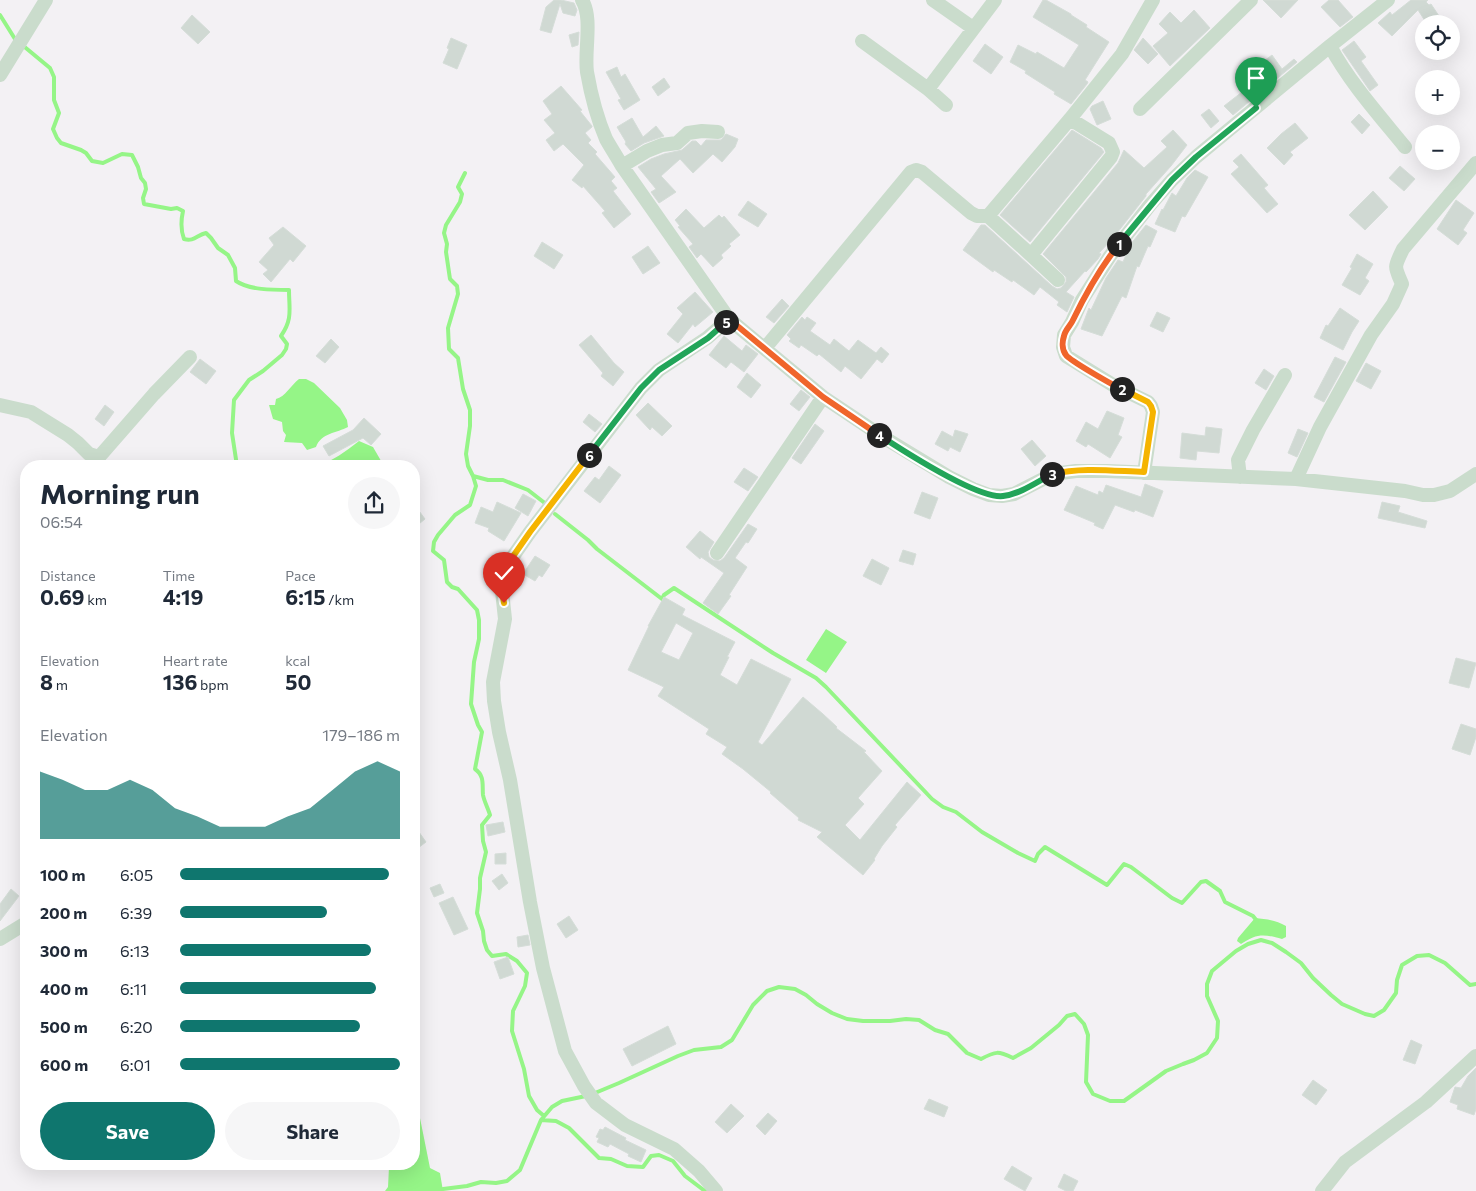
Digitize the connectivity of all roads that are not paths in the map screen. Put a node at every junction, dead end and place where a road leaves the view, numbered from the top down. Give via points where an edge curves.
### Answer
1 (46, 0) edge
2 (582, 0) edge
3 (933, 0) edge
4 (995, 0) edge
5 (1153, 0) edge
6 (1251, 0) edge
7 (1388, 0) edge
8 (973, 28) junction
9 (862, 41) dead end
10 (1330, 46) junction
11 (0, 76) edge
12 (928, 89) junction
13 (946, 104) dead end
14 (1140, 109) dead end
15 (1070, 119) junction
16 (718, 132) dead end
17 (1405, 148) dead end
18 (1476, 164) edge
19 (622, 166) junction
20 (988, 216) junction
21 (1031, 255) junction
22 (1058, 280) dead end
23 (729, 319) junction
24 (765, 348) junction
25 (190, 357) dead end
26 (1285, 375) dead end
27 (823, 397) junction
28 (0, 405) edge
29 (1144, 472) junction
30 (1476, 474) edge
31 (1240, 476) junction
32 (1296, 479) junction
33 (717, 552) dead end
34 (20, 927) edge
35 (0, 939) edge
36 (1476, 1056) edge
37 (716, 1191) edge
38 (1322, 1191) edge

1 - 11 street
2 - 19 street via 588,22 587,70 594,105 607,140
3 - 8 street
4 - 8 street
5 - 15 street via 1122,54
6 - 14 street
7 - 10 street
8 - 12 street
9 - 12 street
10 - 17 street via 1334,56
10 - 29 street via 1172,180 1110,256 1064,335 1066,356 1151,406 1153,412
12 - 13 street
15 - 20 street
15 - 21 street via 1109,143 1113,152
16 - 19 street via 688,133 677,143 647,151
18 - 32 street via 1402,249 1395,270 1402,284 1396,299 1371,334 1320,427
19 - 23 street
20 - 21 street
20 - 24 street via 971,213 922,172 911,172
21 - 22 street
23 - 24 street
23 - 37 street via 708,338 659,370 641,388 507,565 502,591 505,619 493,682 530,902 565,1051 596,1103 625,1125 674,1149
24 - 27 street
25 - 28 street via 99,457 31,412
26 - 31 street via 1238,460
27 - 29 street via 950,477 988,494 1014,494 1053,474 1064,472
27 - 33 street
29 - 31 street
30 - 32 street via 1450,491 1434,495
31 - 32 street
34 - 35 street
36 - 38 street via 1426,1102 1345,1162

